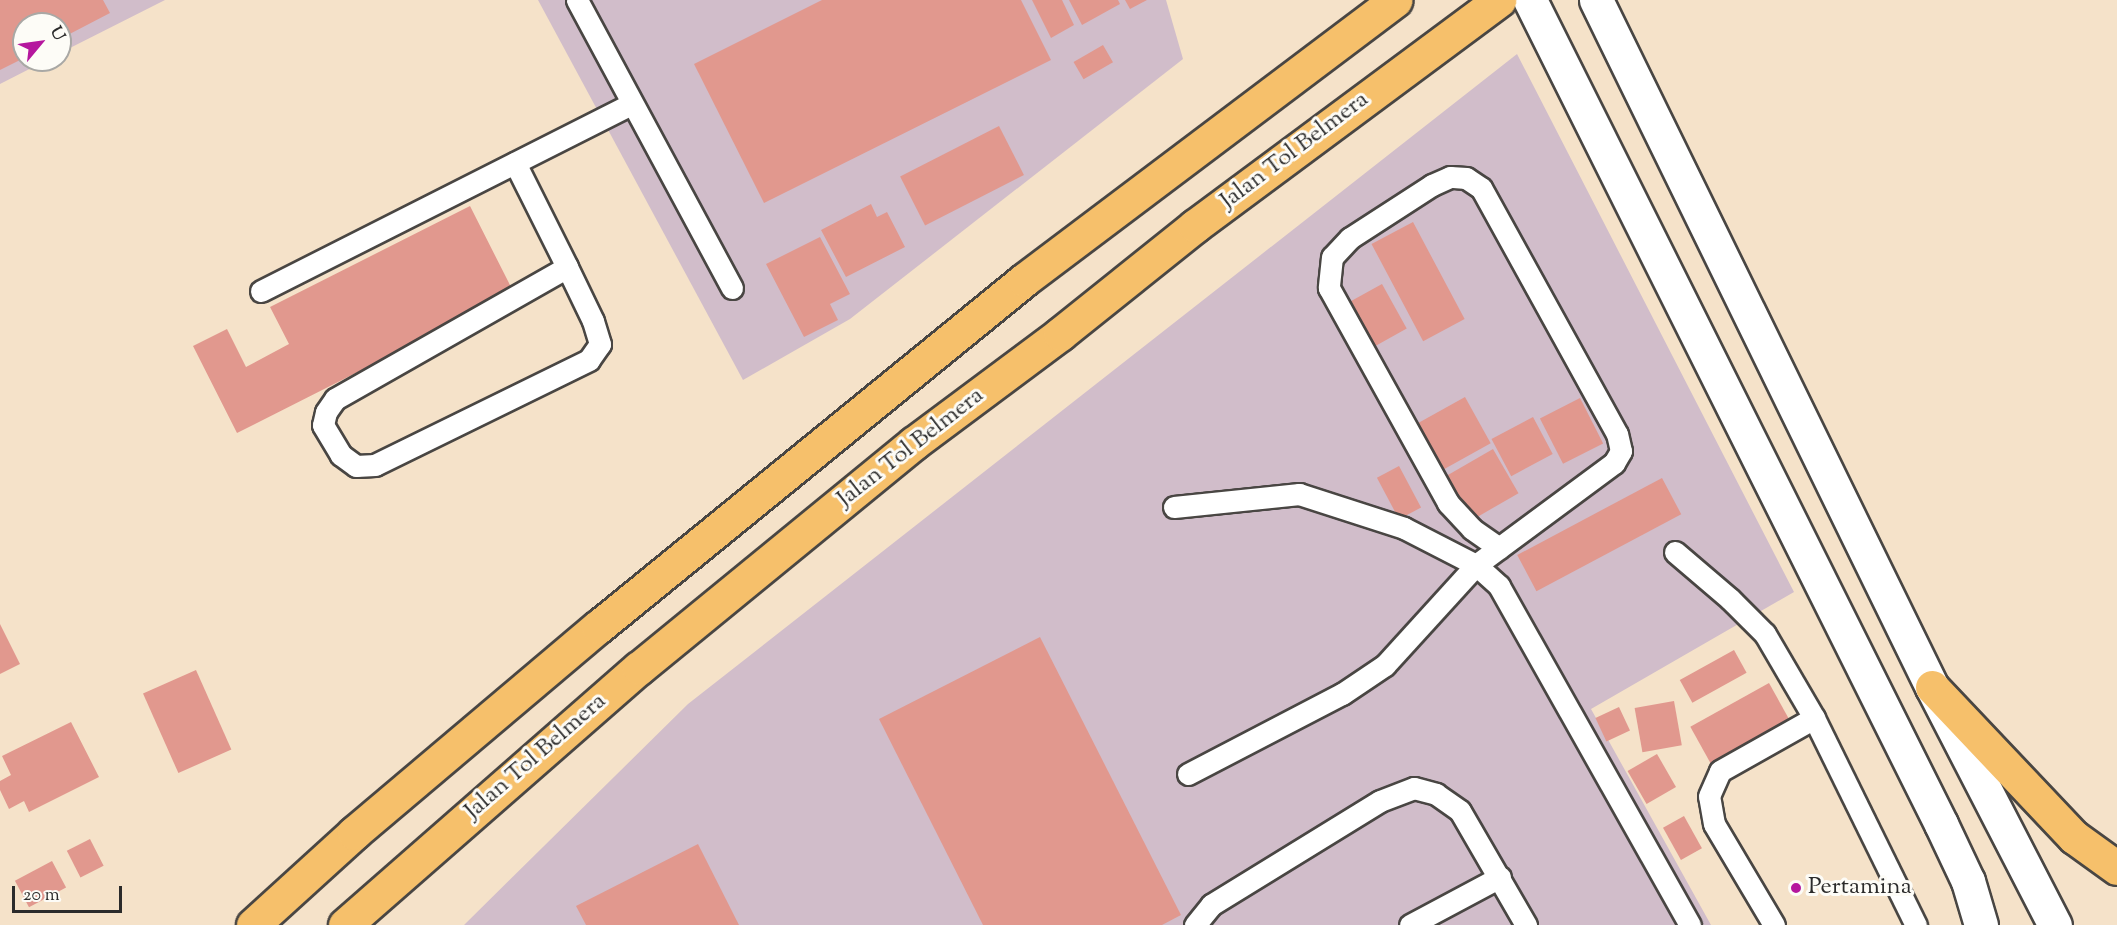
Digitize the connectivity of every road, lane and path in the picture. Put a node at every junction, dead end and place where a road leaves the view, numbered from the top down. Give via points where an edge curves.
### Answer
1 (577, 0) edge
2 (1395, 0) edge
3 (1499, 0) edge
4 (1530, 0) edge
5 (1596, 0) edge
6 (632, 104) junction
7 (515, 163) junction
8 (567, 267) junction
9 (732, 288) dead end
10 (261, 291) dead end
11 (1174, 507) dead end
12 (1499, 548) junction
13 (1675, 552) dead end
14 (1476, 565) junction
15 (1932, 687) junction
16 (1814, 718) junction
17 (1188, 774) dead end
18 (2117, 868) edge
19 (1500, 877) junction
20 (253, 925) edge
21 (345, 925) edge
22 (1195, 925) edge
23 (1410, 925) edge
24 (1526, 925) edge
25 (1690, 925) edge
26 (1774, 925) edge
27 (1916, 925) edge
28 (1981, 925) edge
29 (2055, 925) edge

1 - 6 lane
2 - 20 highway via 1015,287 598,627 354,833
3 - 21 highway, Jalan Tol Belmera via 1195,226 914,443 639,668
4 - 28 street via 1941,824 1968,881
5 - 15 street
6 - 7 lane
6 - 9 lane
7 - 8 lane
7 - 10 lane
8 - 8 lane via 600,344 589,360 375,465 356,466 341,455 323,425 335,399
11 - 14 lane via 1299,494 1404,528
12 - 12 lane via 1472,529 1448,503 1329,288 1332,256 1350,238 1450,177 1466,178 1481,188 1617,434 1621,451 1614,463
12 - 14 lane
13 - 16 lane via 1730,598 1765,634
14 - 17 lane via 1385,664 1342,694
14 - 25 lane via 1499,586
15 - 18 highway via 2074,837
15 - 29 street
16 - 26 lane via 1720,771 1709,796 1714,824
16 - 27 lane
19 - 22 lane via 1460,812 1436,794 1414,788 1380,801 1211,905
19 - 23 lane
19 - 24 lane

